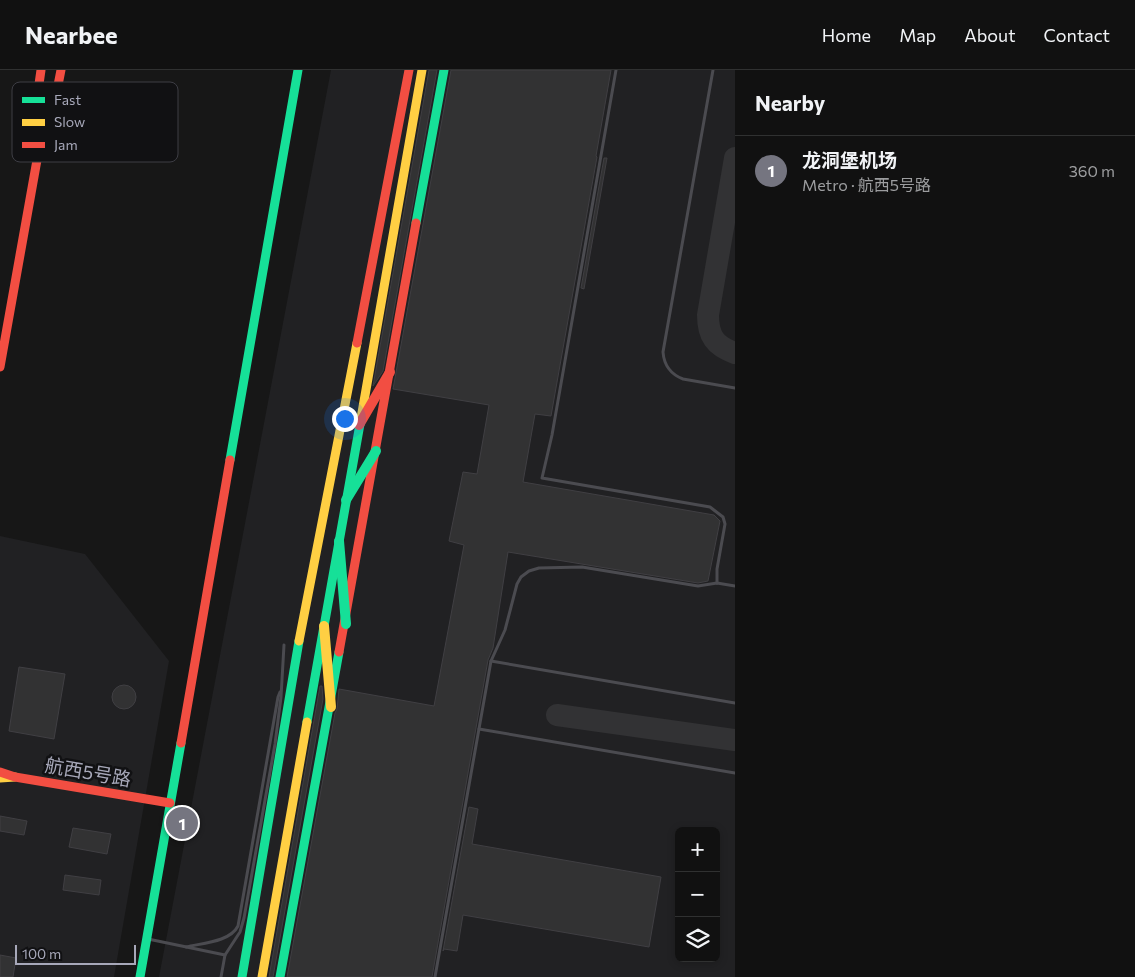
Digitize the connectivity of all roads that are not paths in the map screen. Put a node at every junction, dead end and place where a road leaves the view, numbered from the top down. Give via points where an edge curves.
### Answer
1 (298, 70) edge
2 (408, 70) edge
3 (422, 70) edge
4 (444, 70) edge
5 (616, 70) edge
6 (714, 70) edge
7 (37, 162) edge
8 (0, 366) edge
9 (390, 372) junction
10 (735, 388) edge
11 (360, 425) junction
12 (376, 452) junction
13 (346, 500) junction
14 (339, 541) junction
15 (717, 582) junction
16 (735, 586) edge
17 (346, 624) junction
18 (324, 626) junction
19 (284, 645) dead end
20 (491, 661) junction
21 (280, 692) junction
22 (735, 703) edge
23 (331, 707) junction
24 (479, 729) junction
25 (0, 772) edge
26 (735, 772) edge
27 (15, 777) junction
28 (0, 778) edge
29 (170, 803) junction
30 (146, 939) junction
31 (186, 947) junction
32 (225, 954) junction
33 (140, 977) edge
34 (221, 977) edge
35 (242, 977) edge
36 (262, 977) edge
37 (282, 977) edge
38 (436, 977) edge

1 - 29 main road
2 - 35 main road via 296,658
3 - 11 main road, bridge
4 - 9 main road
4 - 37 main road
5 - 15 lane via 542,478 718,511 725,524
6 - 10 lane via 663,352 664,360 674,375
7 - 8 main road
9 - 11 main road, bridge
9 - 12 main road, bridge
11 - 13 main road, bridge
12 - 13 main road, bridge
12 - 17 main road, bridge
13 - 14 main road
14 - 17 main road, bridge
14 - 18 main road, bridge
15 - 16 lane
15 - 20 lane via 698,586 582,567 529,571 517,584 505,630
17 - 23 main road, bridge
18 - 23 main road, bridge
18 - 36 main road, bridge
19 - 21 lane
20 - 22 lane
20 - 24 lane
21 - 31 lane via 238,926 227,937
21 - 32 lane via 275,744 244,918 240,932
23 - 37 main road
24 - 26 lane
24 - 38 lane
25 - 27 main road, 航西5号路
27 - 28 main road
27 - 29 main road, 航西5号路
29 - 30 main road
30 - 31 lane
30 - 33 main road
31 - 32 lane
32 - 34 lane

